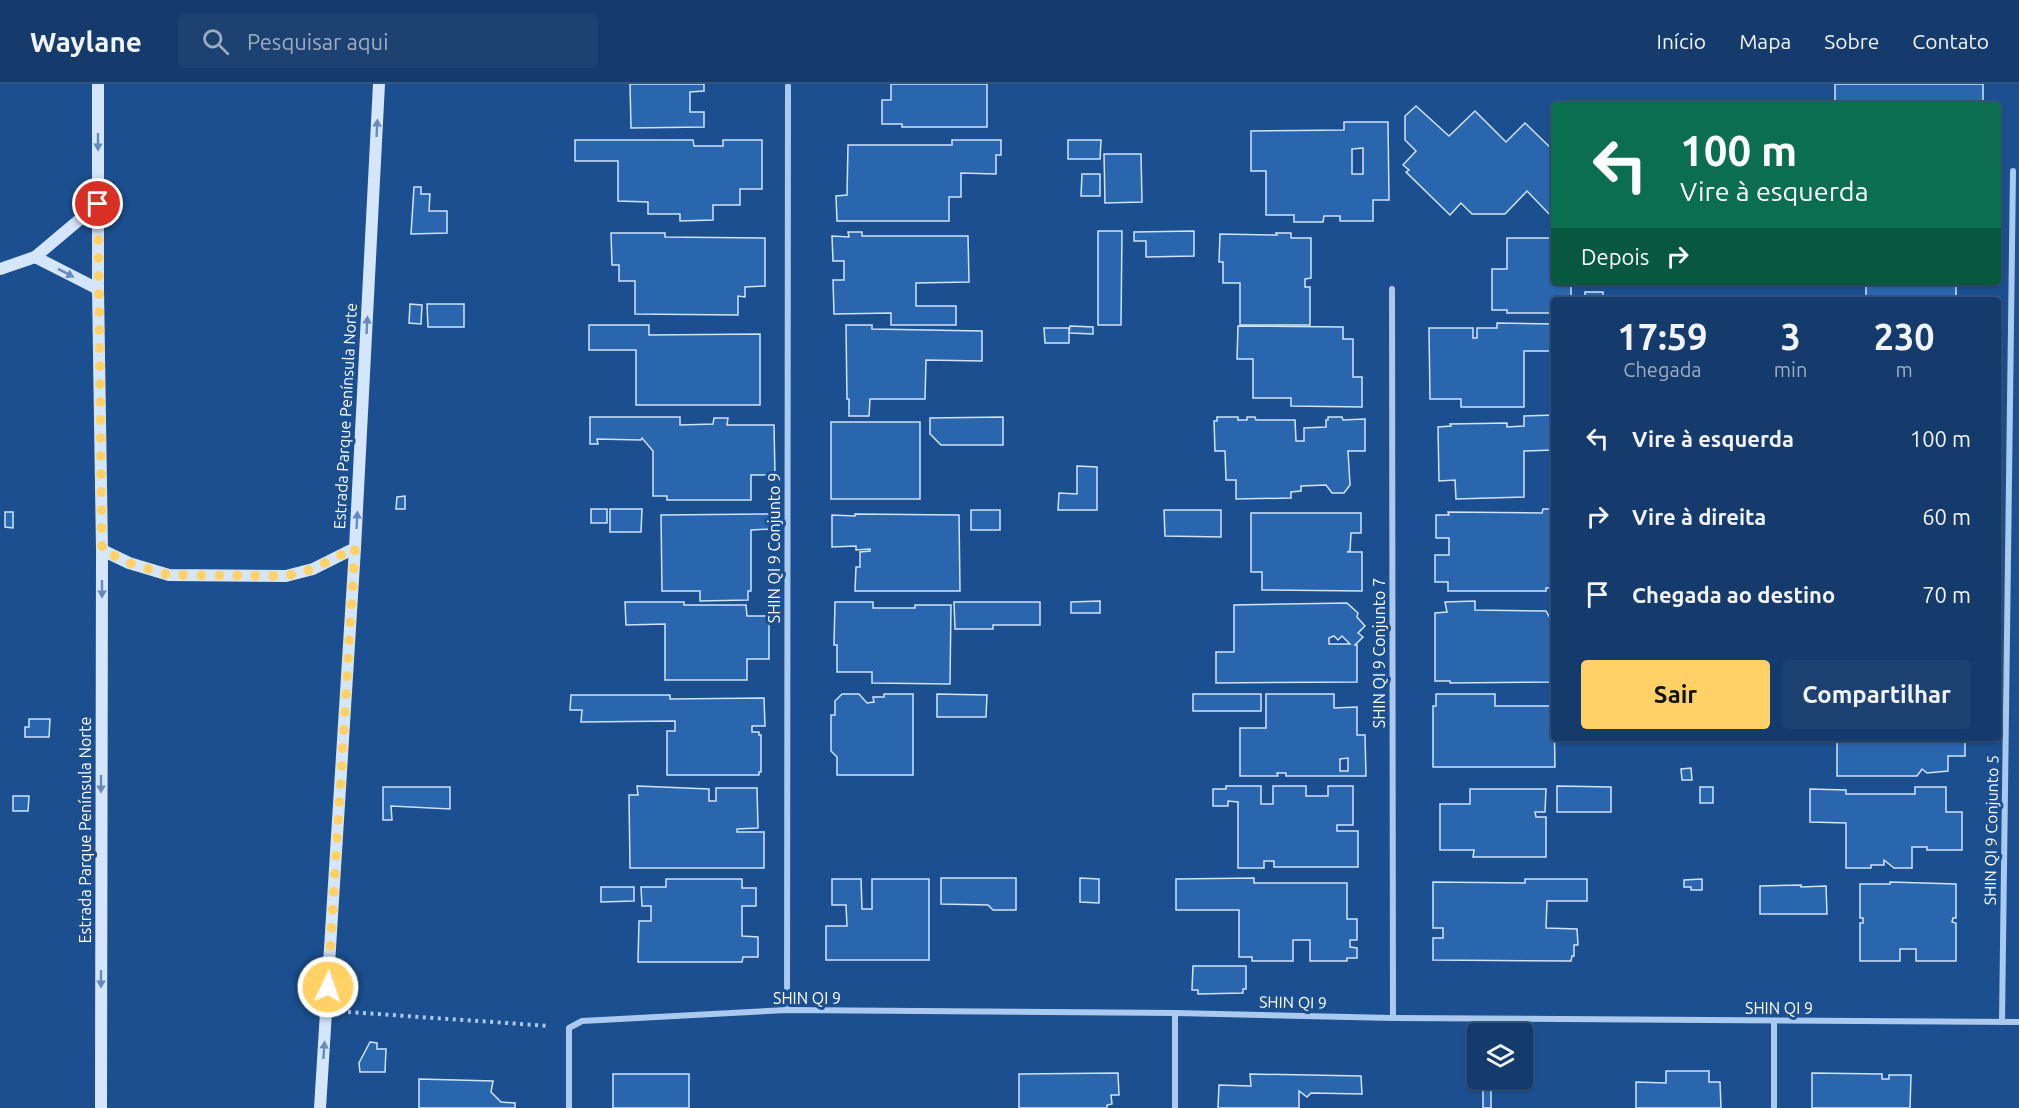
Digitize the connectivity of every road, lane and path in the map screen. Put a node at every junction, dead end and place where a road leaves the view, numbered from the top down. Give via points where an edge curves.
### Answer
1 (98, 84) edge
2 (379, 84) edge
3 (788, 86) dead end
4 (2013, 171) dead end
5 (98, 204) junction
6 (35, 257) junction
7 (0, 269) edge
8 (98, 289) junction
9 (1392, 289) dead end
10 (355, 548) junction
11 (102, 550) junction
12 (326, 1010) junction
13 (787, 1010) junction
14 (1175, 1014) junction
15 (1394, 1018) junction
16 (1774, 1022) junction
17 (2002, 1022) junction
18 (2019, 1022) edge
19 (569, 1028) junction
20 (101, 1108) edge
21 (320, 1108) edge
22 (570, 1108) edge
23 (1175, 1108) edge
24 (1774, 1108) edge

1 -> 5 main road, Estrada Parque Península Norte
10 -> 2 main road, Estrada Parque Península Norte
3 - 13 street, SHIN QI 9 Conjunto 9
4 - 17 street, SHIN QI 9 Conjunto 5
5 - 6 main road
5 - 8 main road, Estrada Parque Península Norte
6 - 7 main road
6 -> 8 main road
8 - 11 main road, Estrada Parque Península Norte
9 - 15 street, SHIN QI 9 Conjunto 7
10 - 11 main road via 313,569 286,576 169,575
10 - 12 main road, Estrada Parque Península Norte
11 -> 20 main road, Estrada Parque Península Norte
12 - 19 path
21 -> 12 main road, Estrada Parque Península Norte
13 - 14 street, SHIN QI 9
13 - 19 street, SHIN QI 9 via 582,1021
14 - 15 street, SHIN QI 9
14 - 23 street
15 - 16 street, SHIN QI 9
16 - 17 street, SHIN QI 9
16 - 24 street
17 - 18 street, SHIN QI 9
19 - 22 street

